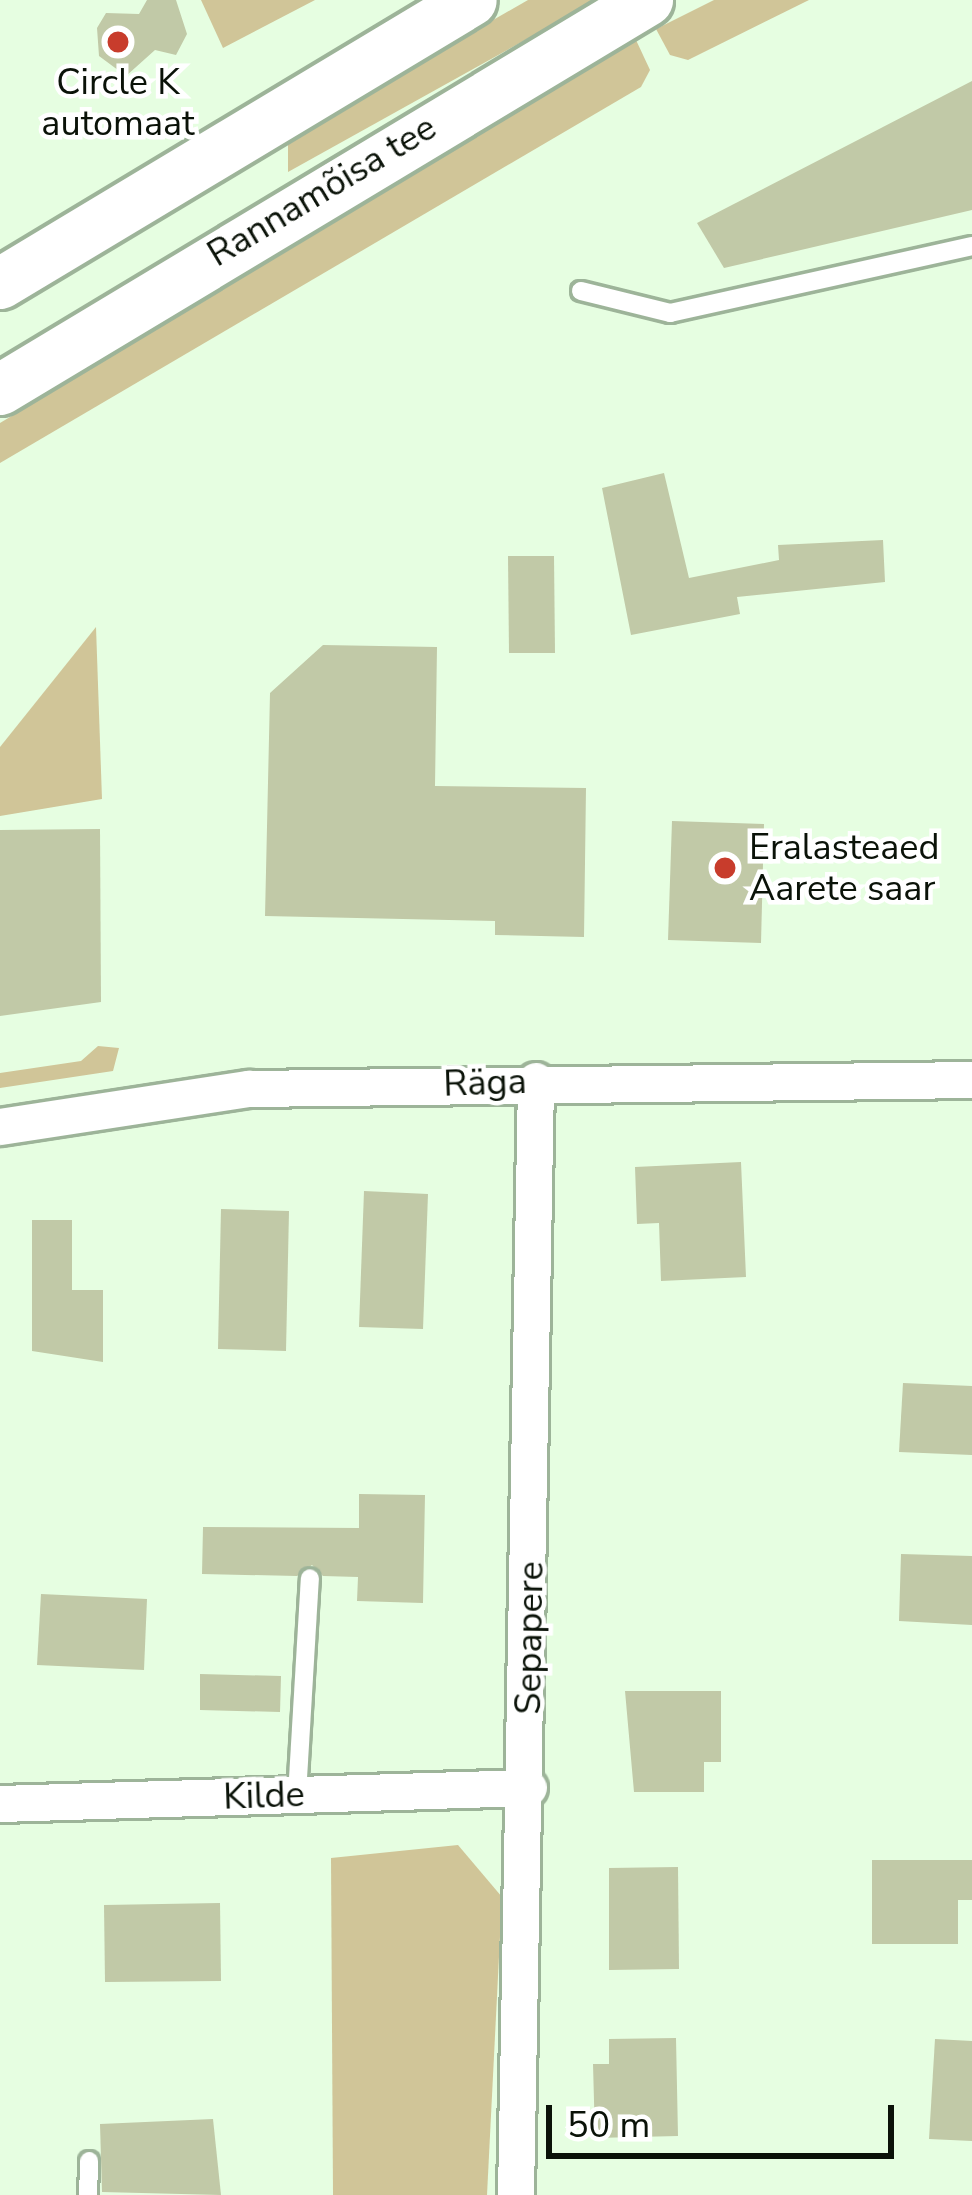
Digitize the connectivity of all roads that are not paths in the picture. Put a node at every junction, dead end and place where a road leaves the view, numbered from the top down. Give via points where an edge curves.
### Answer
1 (471, 0) edge
2 (647, 0) edge
3 (972, 246) edge
4 (0, 283) edge
5 (581, 292) dead end
6 (0, 388) edge
7 (972, 1080) edge
8 (536, 1082) junction
9 (0, 1127) edge
10 (310, 1578) dead end
11 (529, 1788) junction
12 (297, 1795) junction
13 (0, 1804) edge
14 (89, 2162) dead end
15 (88, 2195) edge
16 (516, 2195) edge

1 - 4 main road
2 - 6 main road, Rannamõisa tee
3 - 5 lane via 670,313
7 - 8 street, Räga
8 - 9 street, Räga via 248,1089
8 - 11 street, Sepapere
10 - 12 lane
11 - 12 street, Kilde
11 - 16 street, Sepapere
12 - 13 street, Kilde
14 - 15 lane

